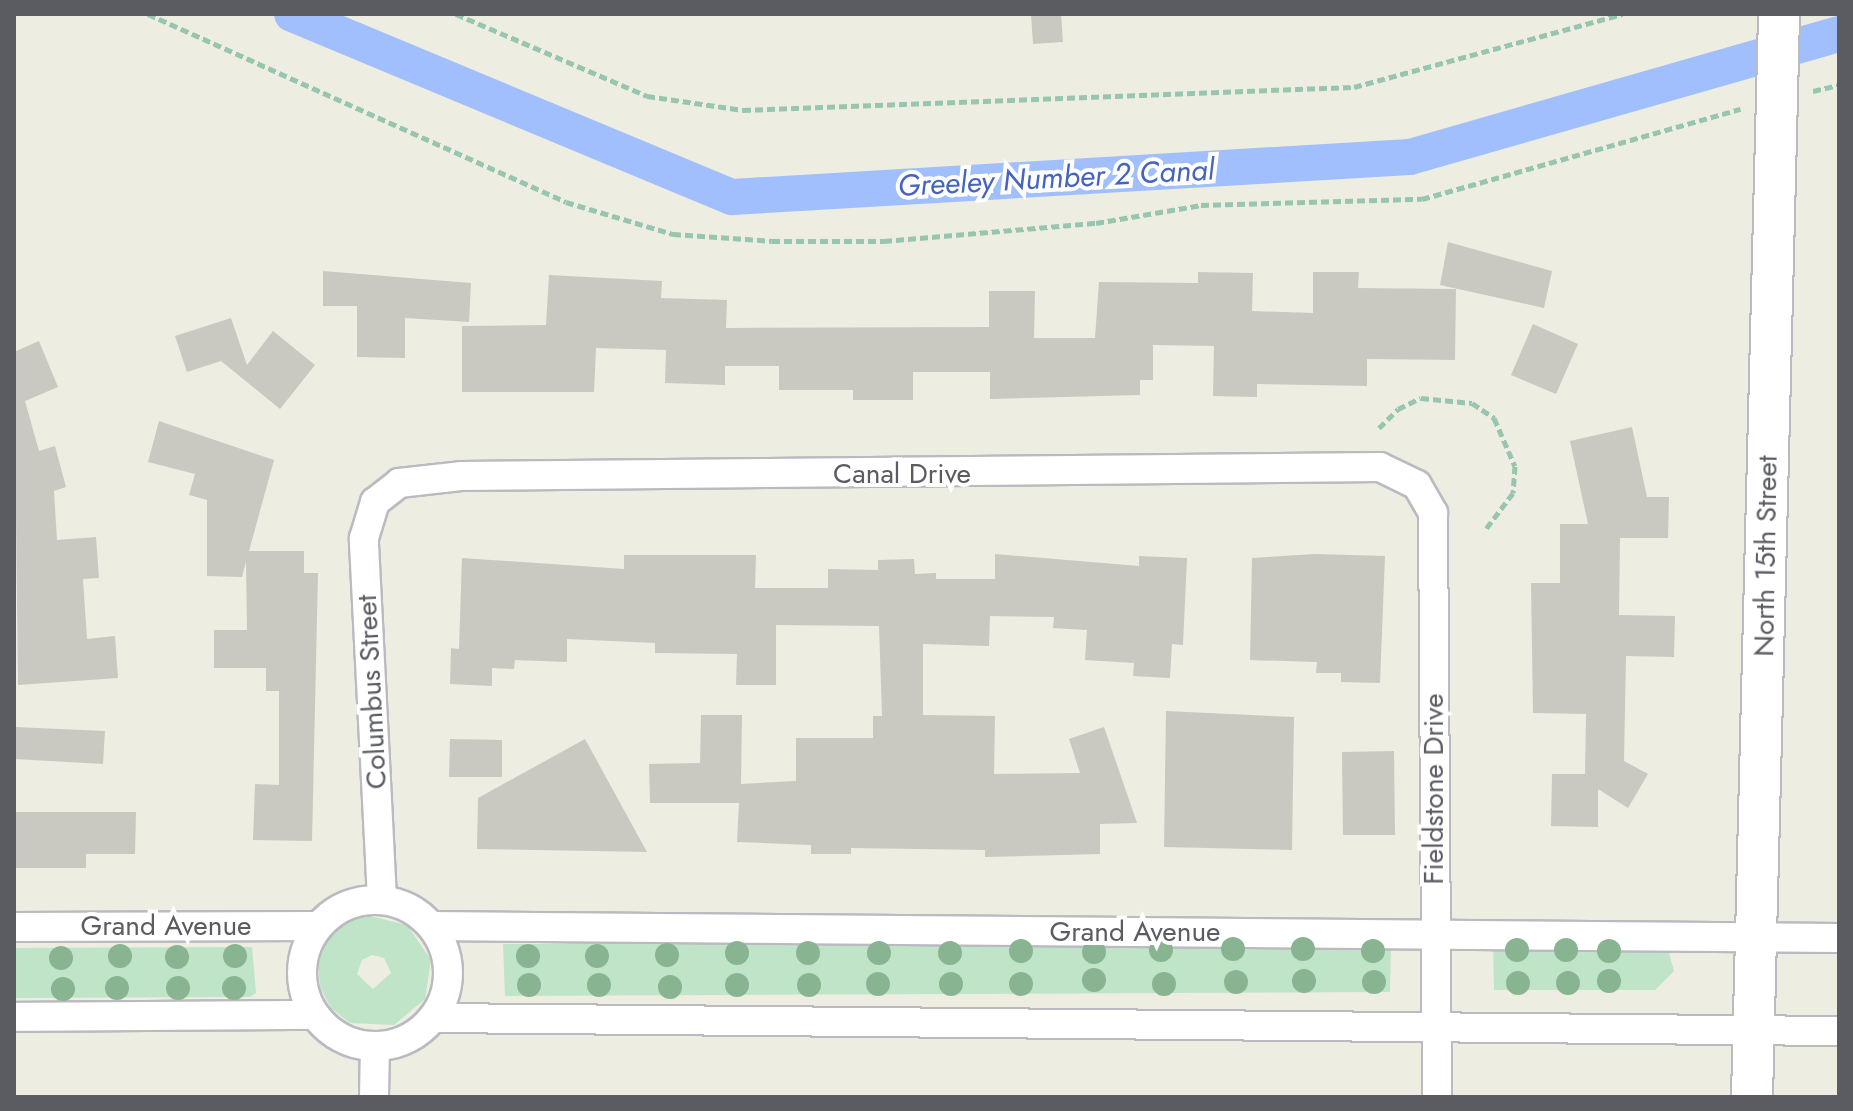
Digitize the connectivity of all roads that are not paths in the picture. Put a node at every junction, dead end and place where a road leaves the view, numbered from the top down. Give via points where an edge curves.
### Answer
1 (1779, 14) edge
2 (1417, 485) joint
3 (384, 491) joint
4 (382, 899) junction
5 (317, 926) junction
6 (432, 926) junction
7 (14, 927) edge
8 (1435, 934) junction
9 (1756, 937) junction
10 (1839, 938) edge
11 (314, 1015) junction
12 (14, 1017) edge
13 (433, 1018) junction
14 (1436, 1027) junction
15 (1754, 1030) junction
16 (1839, 1031) edge
17 (375, 1047) junction
18 (374, 1097) edge
19 (1437, 1097) edge
20 (1752, 1097) edge

1 - 9 street, North 15th Street
2 - 3 street, Canal Drive via 1380,467 461,476 421,478
2 - 8 street, Fieldstone Drive via 1433,513
3 - 4 street, Columbus Street via 364,538
4 - 5 street via 336,910
4 - 6 street via 418,913
5 - 7 street, Grand Avenue
5 - 11 street via 301,970
6 - 8 street, Grand Avenue
6 - 13 street via 449,972
8 - 9 street, Grand Avenue
8 - 14 street, Fieldstone Drive
9 - 10 street, Grand Avenue
9 - 15 street, North 15th Street
11 - 12 street
11 - 17 street via 352,1043
13 - 14 street
13 - 17 street via 397,1043
14 - 15 street
14 - 19 street, Fieldstone Drive
15 - 16 street
15 - 20 street, North 15th Street
17 - 18 street

